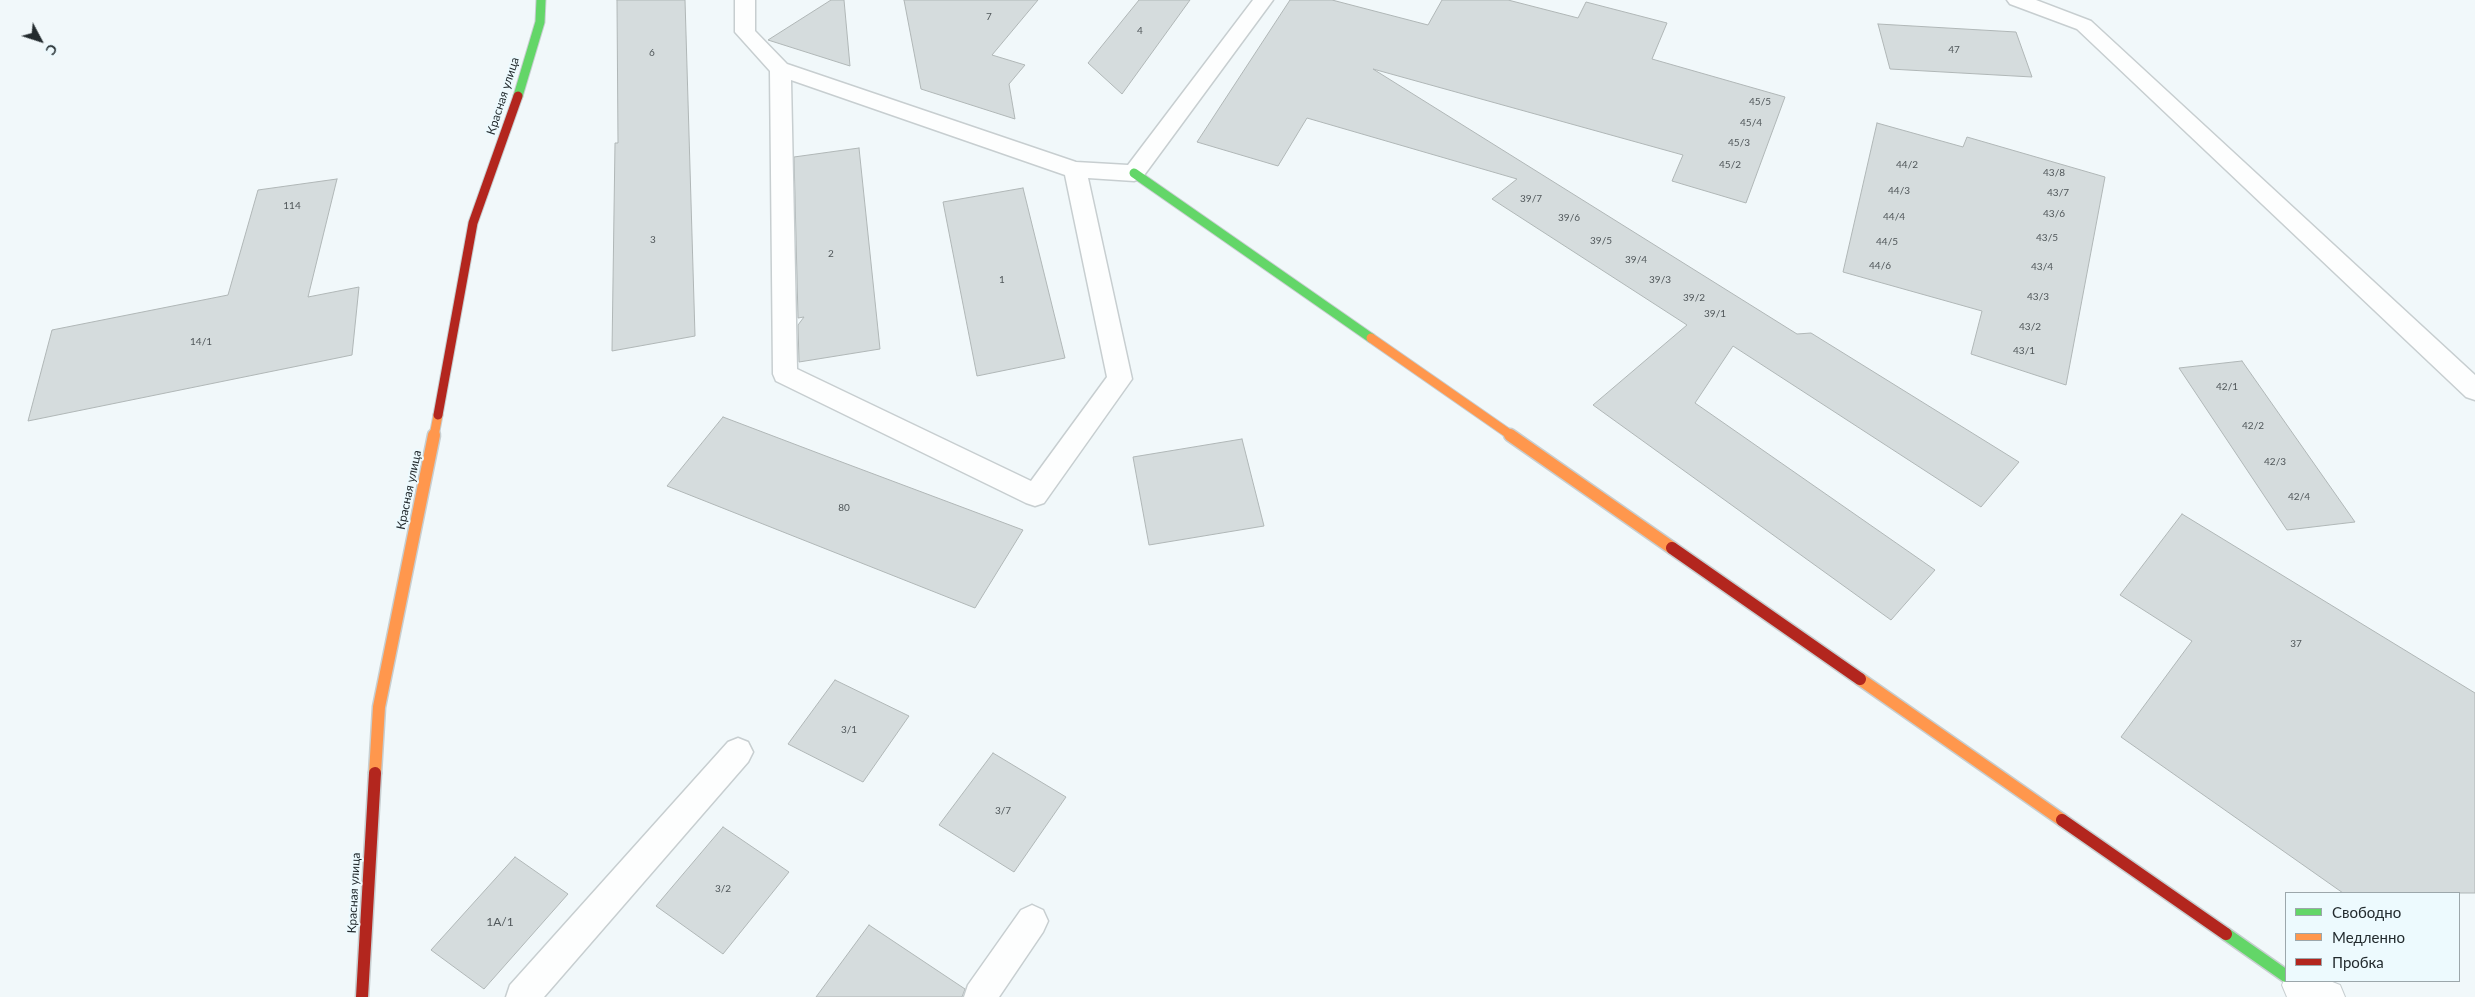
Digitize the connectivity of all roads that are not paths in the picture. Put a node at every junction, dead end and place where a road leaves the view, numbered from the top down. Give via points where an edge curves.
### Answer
1 (542, 0) edge
2 (744, 0) edge
3 (1263, 0) edge
4 (2025, 2) edge
5 (780, 69) junction
6 (1075, 170) junction
7 (1134, 173) junction
8 (2475, 390) edge
9 (738, 752) dead end
10 (1032, 921) dead end
11 (2285, 973) edge
12 (362, 997) edge
13 (522, 997) edge
14 (980, 997) edge

1 - 12 street, Красная улица via 540,22 523,83 473,223 441,403 379,706
2 - 5 lane via 745,32
3 - 7 lane
4 - 8 lane via 2084,25
5 - 6 lane
5 - 6 lane via 784,374 1035,495 1120,380
6 - 7 lane
7 - 11 street
9 - 13 lane
10 - 14 lane

